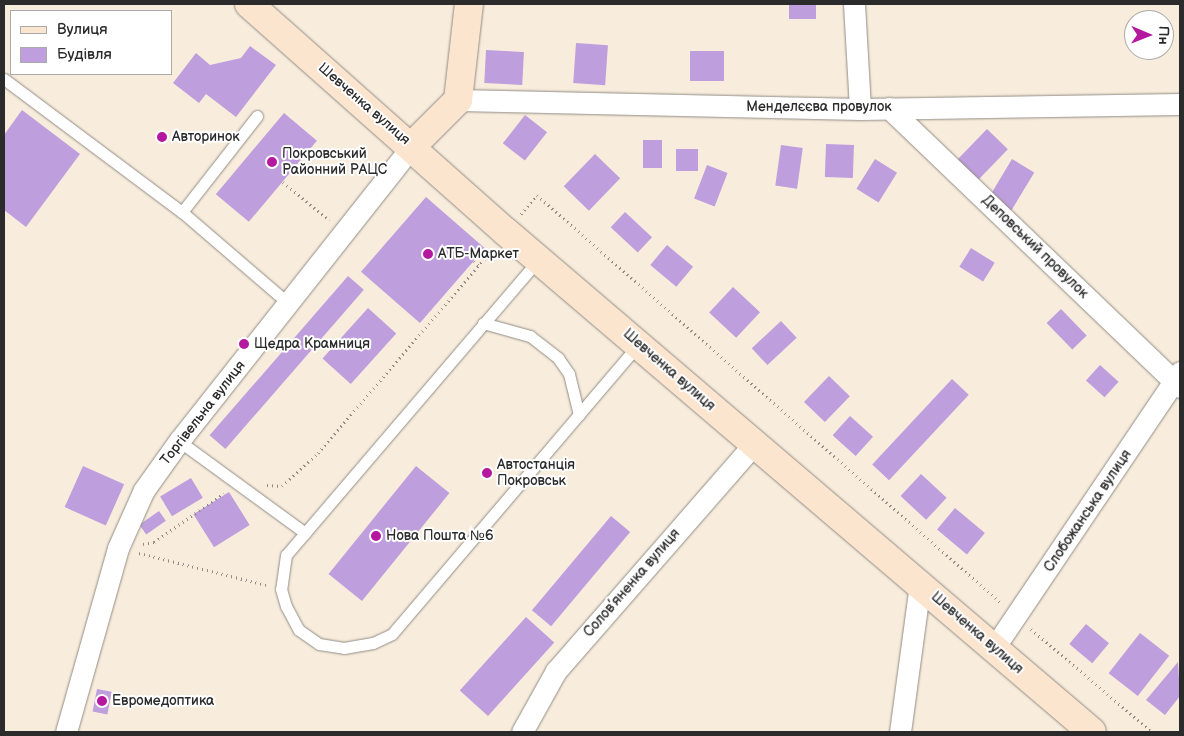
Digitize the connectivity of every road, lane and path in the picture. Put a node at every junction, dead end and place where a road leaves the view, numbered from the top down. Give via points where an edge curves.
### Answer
1 (249, 4) edge
2 (469, 4) edge
3 (854, 4) edge
4 (4, 79) edge
5 (458, 100) junction
6 (1180, 104) edge
7 (889, 108) junction
8 (860, 109) junction
9 (257, 116) dead end
10 (412, 146) junction
11 (283, 182) dead end
12 (182, 212) junction
13 (506, 232) junction
14 (345, 233) junction
15 (539, 259) junction
16 (474, 261) dead end
17 (480, 266) junction
18 (290, 304) junction
19 (483, 323) junction
20 (639, 344) junction
21 (1179, 381) edge
22 (579, 415) junction
23 (178, 441) junction
24 (755, 443) junction
25 (239, 482) junction
26 (305, 533) junction
27 (118, 548) junction
28 (920, 585) junction
29 (281, 588) junction
30 (1016, 616) junction
31 (994, 648) junction
32 (66, 732) edge
33 (522, 732) edge
34 (900, 732) edge
35 (1092, 732) edge
36 (1152, 732) edge

1 - 10 street, Шевченка вулиця
2 - 5 street
3 - 8 street
4 - 12 lane
5 - 8 street, Менделєєва провулок
5 - 10 street, Торгівельна вулиця
6 - 7 street, Менделєєва провулок
7 - 8 street, Менделєєва провулок
7 - 21 street, Деповський провулок
9 - 12 lane
10 - 13 street, Шевченка вулиця
10 - 14 street, Торгівельна вулиця
11 - 14 path
12 - 18 lane
13 - 15 street, Шевченка вулиця
13 - 17 path
13 - 30 path via 537,195
14 - 18 street, Торгівельна вулиця
15 - 19 lane
15 - 20 street, Шевченка вулиця
16 - 17 path
17 - 25 path via 294,477 282,486
18 - 23 street, Торгівельна вулиця
19 - 22 lane via 530,336 558,358 569,374
19 - 26 lane
20 - 22 lane
20 - 24 street, Шевченка вулиця
21 - 30 street, Слобожанська вулиця
22 - 29 lane via 392,634 372,643 344,648 319,644 299,630
23 - 25 lane
23 - 27 street, Торгівельна вулиця via 144,490
24 - 28 street, Шевченка вулиця
24 - 33 street, Солов’яненка вулиця via 556,671
25 - 26 lane
25 - 27 path via 154,542
26 - 29 lane via 286,555
27 - 29 path
27 - 32 street, Торгівельна вулиця
28 - 31 street, Шевченка вулиця
28 - 34 street
30 - 31 street, Слобожанська вулиця
30 - 36 path
31 - 35 street, Шевченка вулиця

